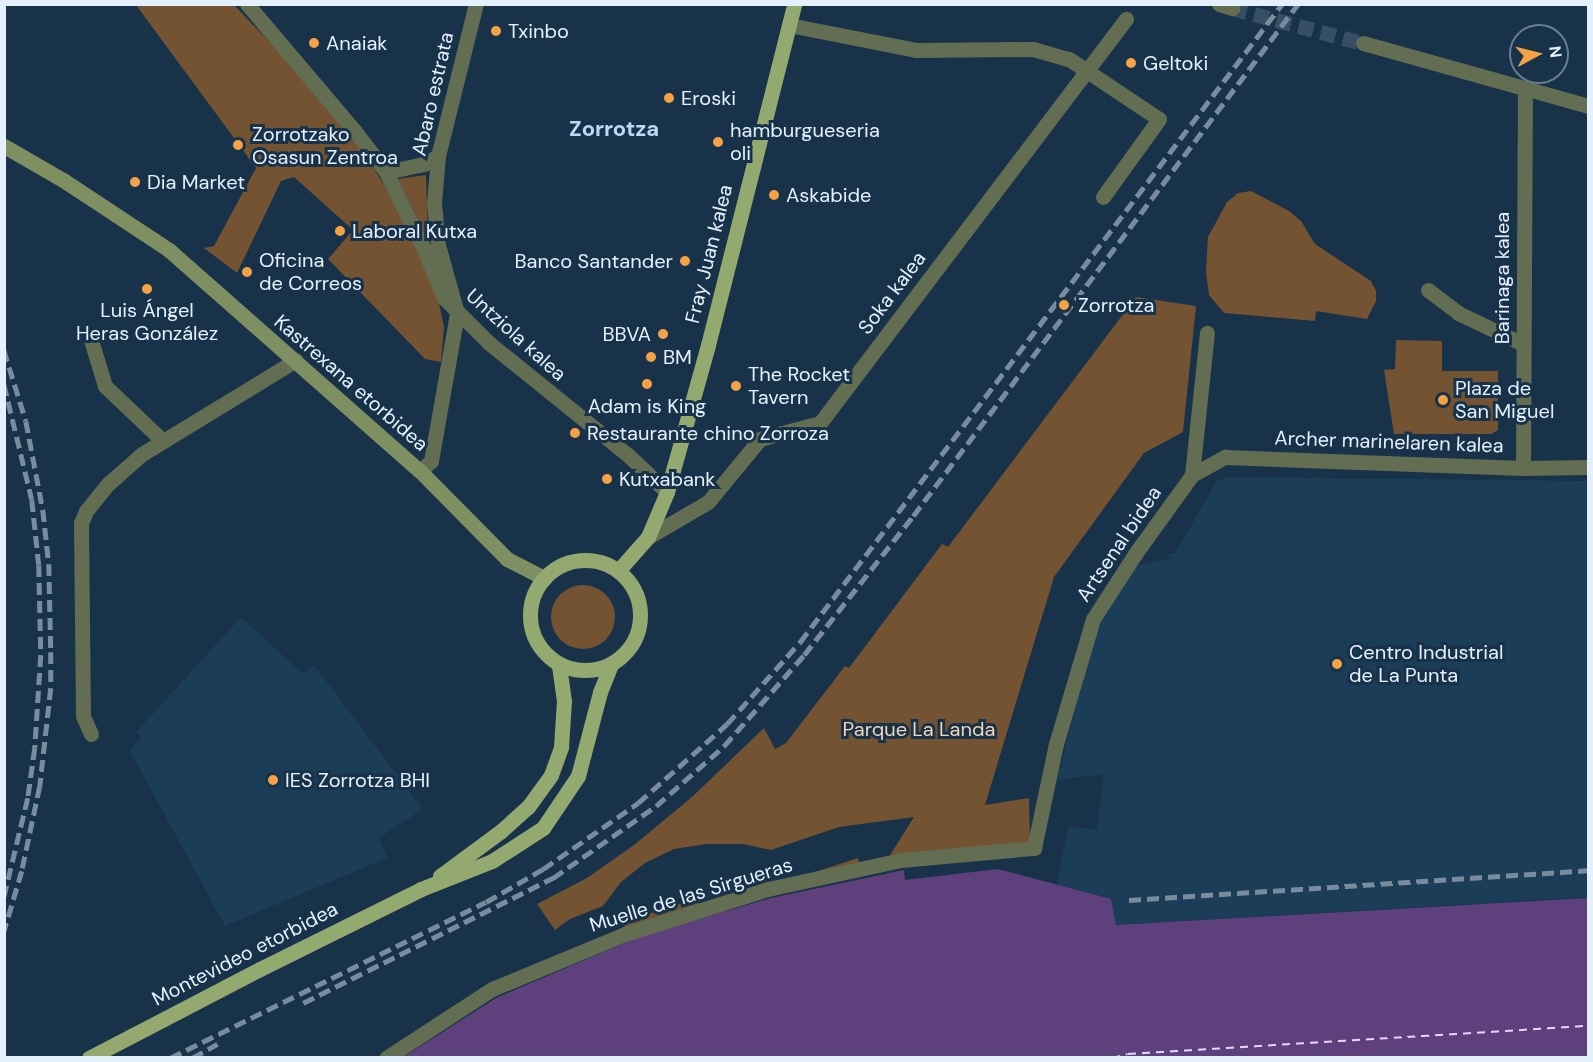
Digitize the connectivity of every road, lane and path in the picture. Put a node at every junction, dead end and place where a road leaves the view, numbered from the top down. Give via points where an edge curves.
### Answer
1 (247, 4) edge
2 (476, 4) edge
3 (794, 4) edge
4 (1126, 19) dead end
5 (789, 25) junction
6 (1363, 43) tunnel mouth
7 (1086, 70) junction
8 (1525, 88) junction
9 (1588, 106) edge
10 (4, 146) edge
11 (438, 156) junction
12 (386, 172) junction
13 (1103, 197) dead end
14 (1428, 290) dead end
15 (458, 313) junction
16 (1207, 333) dead end
17 (91, 340) dead end
18 (1522, 344) junction
19 (296, 360) junction
20 (163, 441) junction
21 (1588, 467) edge
22 (1523, 468) junction
23 (420, 471) junction
24 (1192, 476) junction
25 (667, 492) junction
26 (648, 537) junction
27 (618, 571) junction
28 (544, 578) junction
29 (612, 663) junction
30 (559, 664) junction
31 (91, 734) dead end
32 (1034, 848) joint
33 (422, 889) junction
34 (89, 1058) edge
35 (386, 1058) edge

1 - 12 street, Untziola kalea
2 - 11 street, Abaro estrata
3 - 5 main road, Fray Juan kalea
4 - 7 street, Soka kalea
5 - 7 street via 916,50 1033,49 1069,59
5 - 25 main road, Fray Juan kalea
6 - 8 street
7 - 13 street via 1159,119
7 - 26 street, Soka kalea via 820,423 760,439 708,502
8 - 9 street
8 - 18 street, Barinaga kalea
10 - 19 street, Kastrexana etorbidea via 169,250
11 - 12 street via 424,164
11 - 15 street, Abaro estrata via 434,203 438,245
12 - 15 street, Untziola kalea via 444,298
14 - 18 street via 1458,313
15 - 23 street, Abaro estrata via 431,461
15 - 25 street, Untziola kalea
16 - 24 street
17 - 20 street via 105,386
18 - 22 street, Barinaga kalea
19 - 20 street
19 - 23 street, Kastrexana etorbidea
20 - 31 street via 108,484 81,523 83,716
21 - 22 street, Archer marinelaren kalea
22 - 24 street, Archer marinelaren kalea via 1225,457
23 - 28 street, Kastrexana etorbidea via 507,559
24 - 32 street, Artsenal bidea via 1093,620 1056,744
25 - 26 main road, Fray Juan kalea
26 - 27 main road, Fray Juan kalea
27 - 28 main road via 604,563 572,561
27 - 29 main road via 638,601 640,619 626,652
28 - 30 main road via 530,609 530,626 536,642
29 - 30 main road via 595,670
29 - 33 main road, Montevideo etorbidea via 600,692 578,776 543,828 492,861
30 - 33 main road, Montevideo etorbidea via 564,701 561,747 551,775 521,813
32 - 35 street, Muelle de las Sirgueras via 901,860 768,889 625,934 492,989
33 - 34 main road, Montevideo etorbidea

